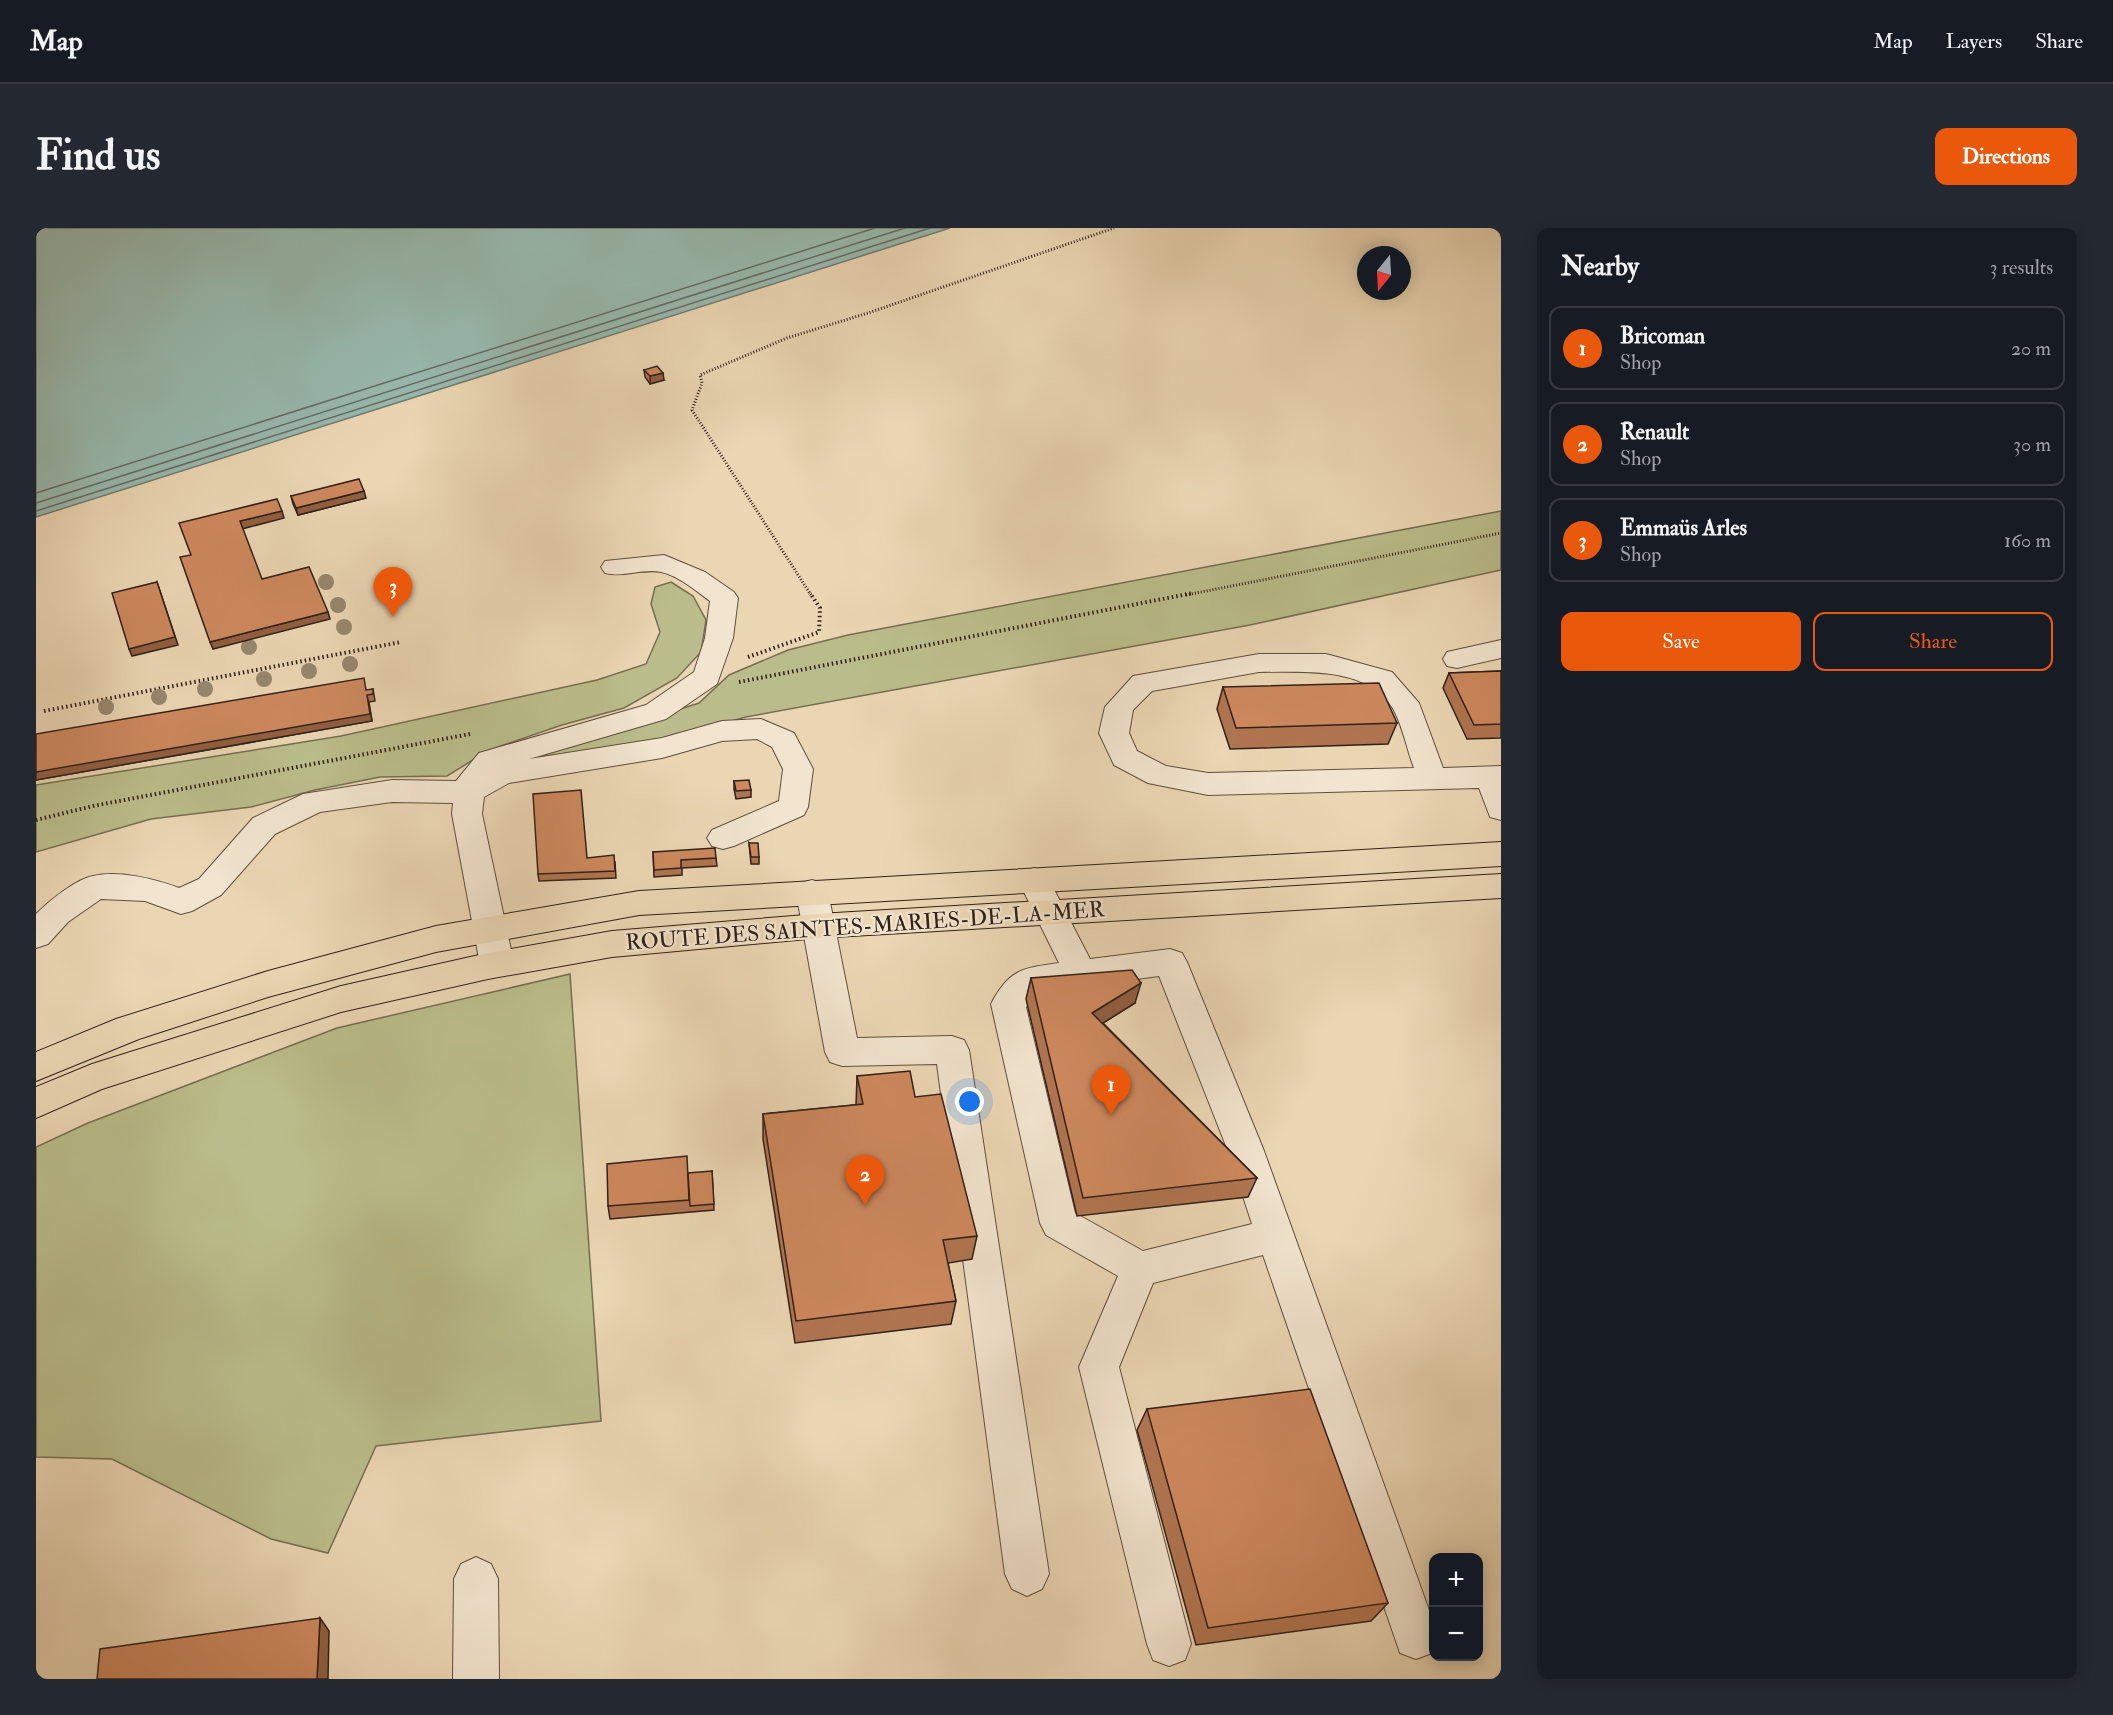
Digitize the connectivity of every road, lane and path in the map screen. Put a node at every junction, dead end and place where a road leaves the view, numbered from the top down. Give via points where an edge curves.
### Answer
1 (1114, 228) edge
2 (1501, 533) edge
3 (614, 567) dead end
4 (401, 642) dead end
5 (1501, 649) edge
6 (1456, 659) dead end
7 (708, 673) junction
8 (758, 679) dead end
9 (44, 711) dead end
10 (466, 735) dead end
11 (1495, 777) edge
12 (1432, 778) junction
13 (470, 792) junction
14 (1501, 809) edge
15 (36, 820) edge
16 (723, 838) dead end
17 (1501, 854) edge
18 (1034, 880) junction
19 (1501, 886) edge
20 (815, 909) junction
21 (1050, 912) junction
22 (491, 929) junction
23 (36, 935) edge
24 (497, 964) junction
25 (1081, 973) junction
26 (36, 1067) edge
27 (36, 1103) edge
28 (1275, 1235) junction
29 (1140, 1269) junction
30 (1027, 1574) dead end
31 (476, 1579) dead end
32 (1416, 1637) dead end
33 (1169, 1644) dead end
34 (476, 1679) edge

1 - 7 path via 787,338 700,375 702,383 692,410 820,608 819,632
2 - 8 path
3 - 7 lane via 664,563 696,578 723,598 719,638
4 - 9 path
5 - 6 lane
7 - 13 lane via 656,712 490,760 470,783
10 - 15 path
11 - 12 lane
11 - 14 lane
12 - 12 lane via 1406,703 1382,679 1326,663 1259,663 1143,682 1119,707 1114,733 1125,758 1159,775 1208,784
13 - 16 lane via 502,774 662,748 722,731 761,729 783,740 798,769 793,807
13 - 22 lane via 467,814
13 - 23 lane via 392,791 314,802 264,826 210,887 181,902 148,889 95,887 57,913
17 - 18 main road, ROUTE DES SAINTES-MARIES-DE-LA-MER
18 - 20 main road, ROUTE DES SAINTES-MARIES-DE-LA-MER
18 - 21 lane
19 - 21 main road, ROUTE DES SAINTES-MARIES-DE-LA-MER
20 - 21 main road, ROUTE DES SAINTES-MARIES-DE-LA-MER
20 - 22 main road, ROUTE DES SAINTES-MARIES-DE-LA-MER via 639,903
20 - 24 main road, ROUTE DES SAINTES-MARIES-DE-LA-MER
20 - 30 lane via 842,1052 952,1050
21 - 25 lane
22 - 24 lane
22 - 26 main road, ROUTE DES SAINTES-MARIES-DE-LA-MER via 436,939 268,984 128,1029
24 - 27 main road, ROUTE DES SAINTES-MARIES-DE-LA-MER via 341,999 92,1078
25 - 28 lane via 1170,962 1246,1151
25 - 29 lane via 1029,980 1008,1004 1059,1223
28 - 29 lane
28 - 32 lane
29 - 33 lane via 1099,1367
31 - 34 lane

